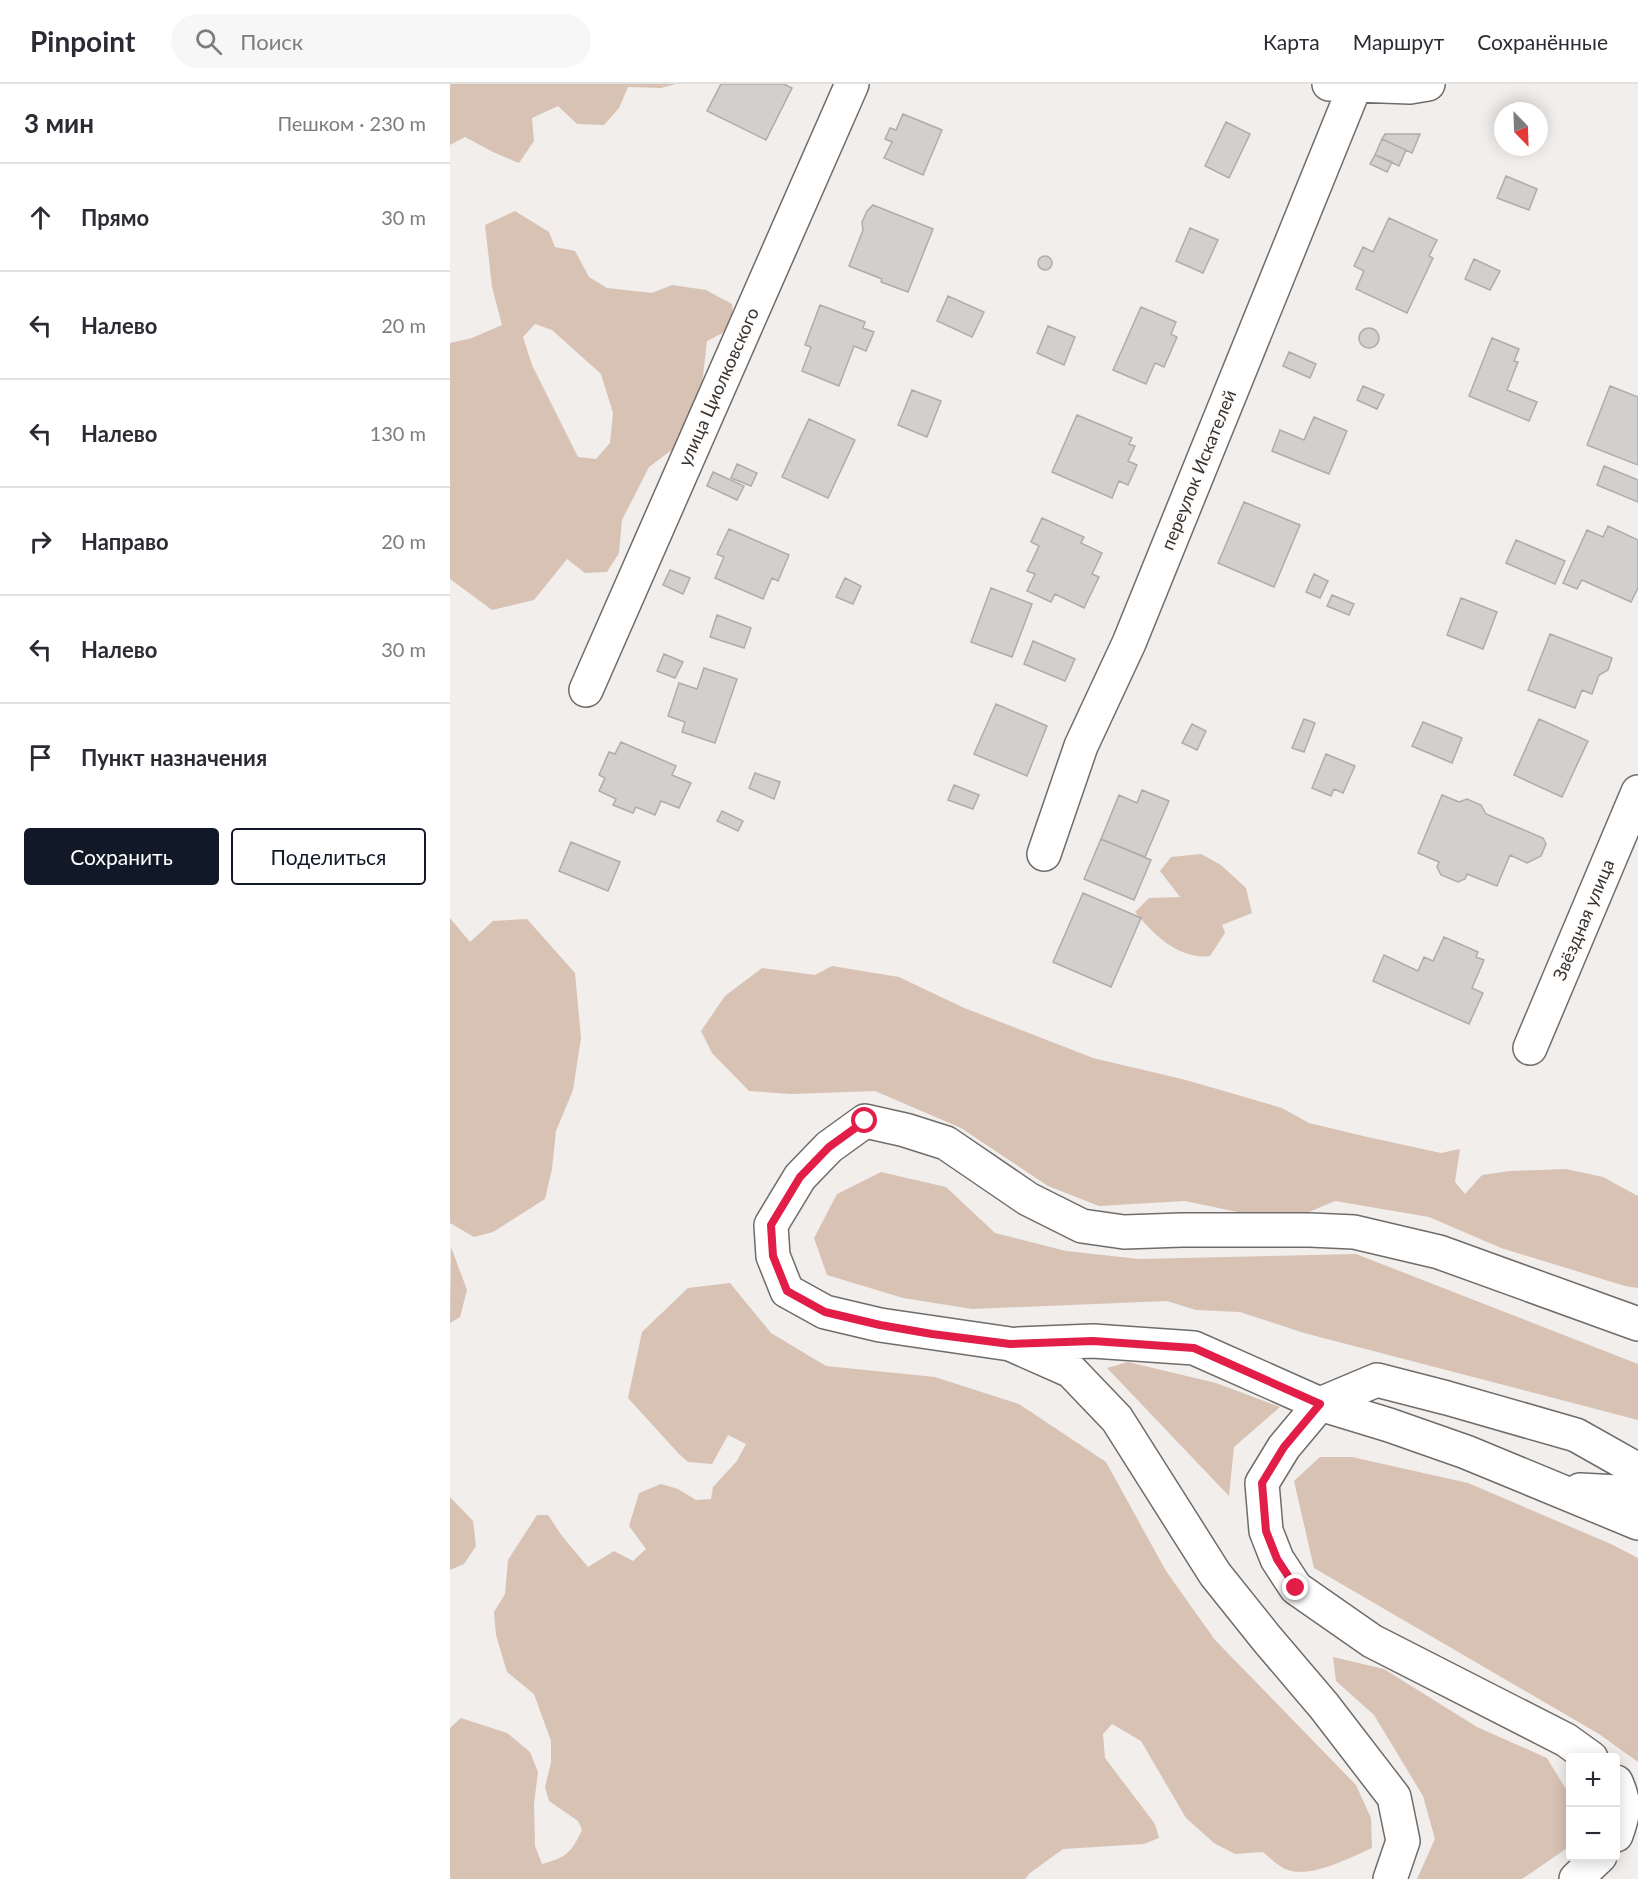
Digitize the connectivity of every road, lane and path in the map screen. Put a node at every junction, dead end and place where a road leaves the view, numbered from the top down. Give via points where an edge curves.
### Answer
1 (852, 84) edge
2 (1428, 84) edge
3 (1342, 85) edge
4 (586, 690) dead end
5 (1638, 792) edge
6 (1044, 854) dead end
7 (1530, 1048) dead end
8 (1638, 1324) edge
9 (1010, 1344) junction
10 (1320, 1404) junction
11 (1638, 1470) edge
12 (1552, 1488) junction
13 (1638, 1493) edge
14 (1638, 1523) edge
15 (1584, 1753) edge
16 (1620, 1790) edge
17 (1620, 1825) edge
18 (1596, 1861) edge
19 (1390, 1879) edge
20 (1576, 1879) edge

1 - 4 street, улица Циолковского
2 - 3 street
3 - 6 street, переулок Искателей via 1129,643 1081,746
5 - 7 street, Звёздная улица
8 - 9 street via 1439,1252 1354,1232 1124,1232 1082,1226 1028,1199 946,1143 865,1121 829,1147 800,1177 771,1225 773,1256 787,1291 825,1312 880,1325
9 - 10 street via 1093,1341 1194,1348
9 - 19 street via 1071,1371 1117,1419 1215,1574 1394,1797 1403,1841
10 - 11 street via 1377,1380 1576,1435
10 - 12 street via 1466,1452
10 - 15 street via 1284,1447 1262,1483 1266,1531 1277,1559 1296,1588 1372,1641 1566,1740
12 - 13 street
12 - 14 street
16 - 17 street via 1624,1799
18 - 20 street

